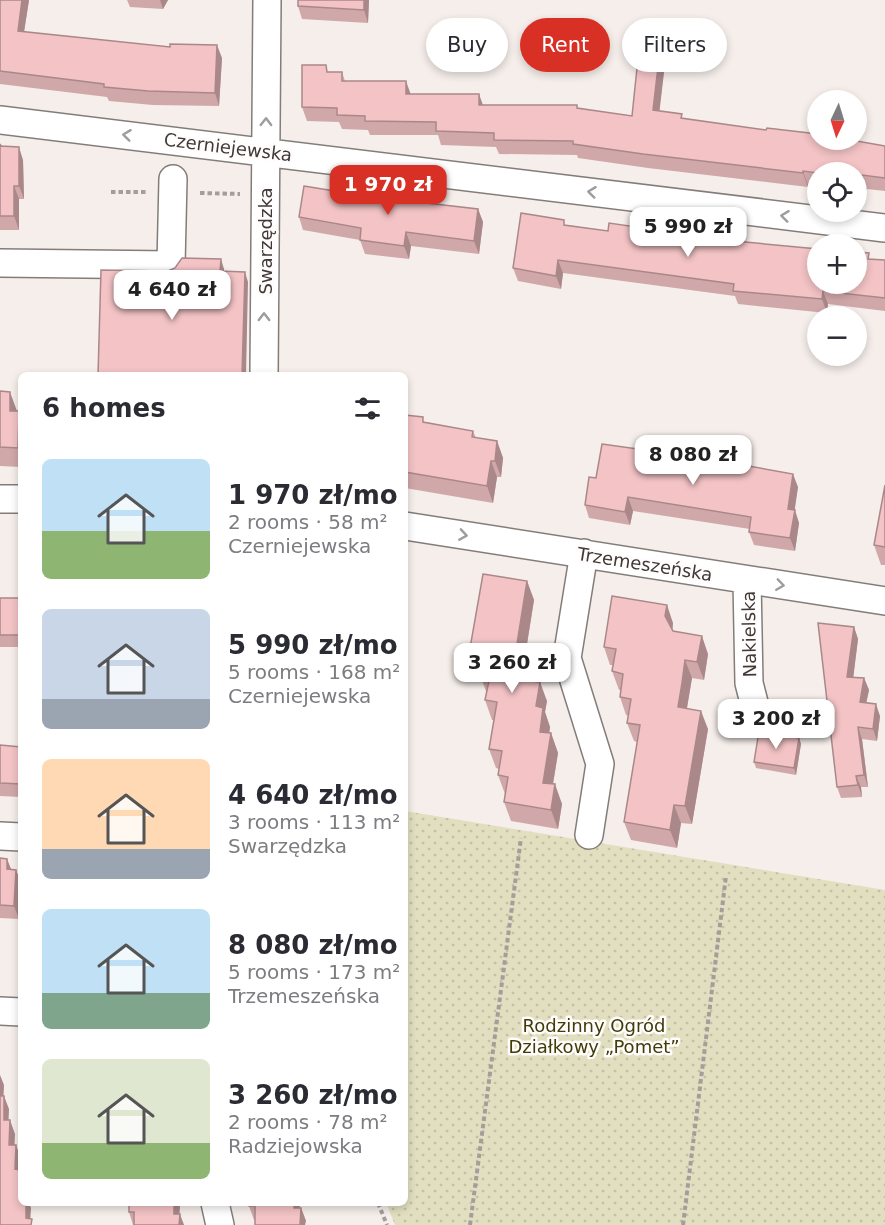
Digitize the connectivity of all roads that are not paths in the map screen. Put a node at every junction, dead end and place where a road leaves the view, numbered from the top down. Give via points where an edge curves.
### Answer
1 (267, 0) edge
2 (0, 120) edge
3 (265, 151) junction
4 (173, 179) dead end
5 (885, 228) edge
6 (0, 263) edge
7 (264, 372) edge
8 (0, 499) edge
9 (18, 499) edge
10 (408, 526) edge
11 (584, 553) junction
12 (747, 581) junction
13 (885, 601) edge
14 (759, 722) dead end
15 (589, 835) dead end
16 (0, 836) edge
17 (18, 837) edge
18 (0, 1011) edge
19 (18, 1012) edge
20 (216, 1206) edge
21 (220, 1225) edge

3 -> 1 street, Swarzędzka
3 -> 2 street, Czerniejewska
5 -> 3 street, Czerniejewska
7 -> 3 street, Swarzędzka
4 - 6 street via 171,265
8 - 9 street
10 -> 11 street, Trzemeszeńska
11 - 12 street, Trzemeszeńska
11 - 15 street via 567,658 600,764
12 -> 13 street, Trzemeszeńska
12 - 14 street, Nakielska via 749,683
16 - 17 street
18 - 19 street
20 - 21 street

